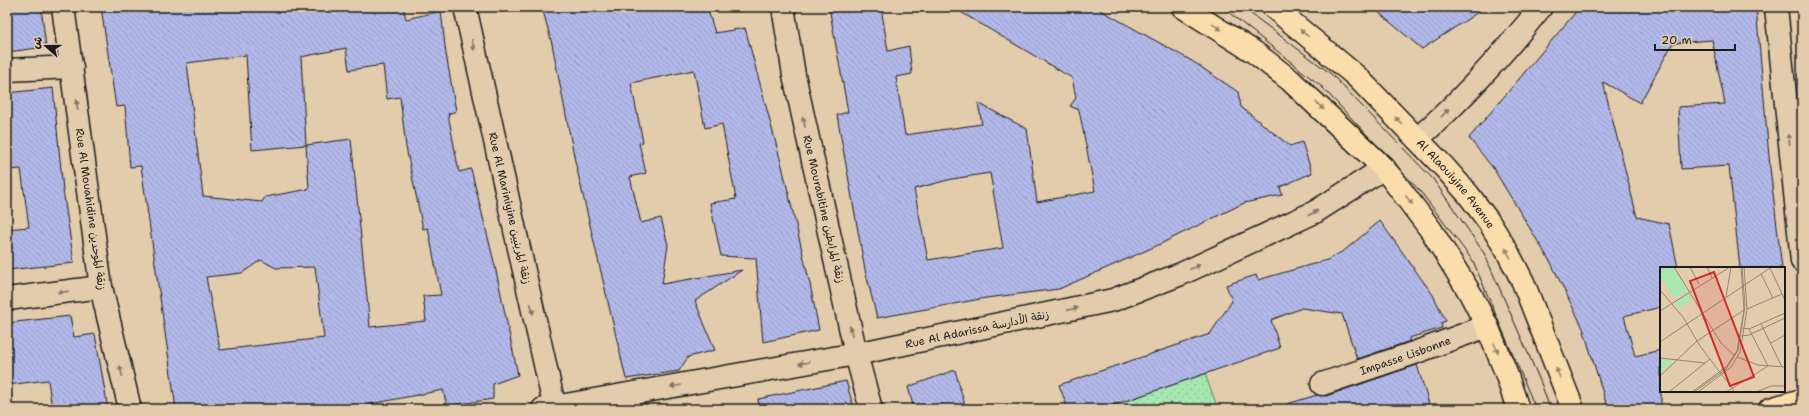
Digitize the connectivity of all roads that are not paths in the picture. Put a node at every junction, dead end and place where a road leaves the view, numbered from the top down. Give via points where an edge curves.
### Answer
1 (63, 7) edge
2 (465, 7) edge
3 (783, 7) edge
4 (1184, 7) edge
5 (1273, 7) edge
6 (1541, 7) edge
7 (1776, 7) edge
8 (72, 67) junction
9 (7, 70) edge
10 (1417, 139) junction
11 (1384, 168) junction
12 (1802, 261) edge
13 (101, 287) junction
14 (7, 299) edge
15 (1487, 326) junction
16 (856, 354) junction
17 (1322, 384) dead end
18 (1802, 400) edge
19 (551, 408) edge
20 (130, 409) edge
21 (871, 409) edge
22 (1518, 409) edge
23 (1572, 409) edge
24 (1770, 409) edge

1 - 8 street, Rue Al Mouahidine زنقة الموحدين
2 -> 19 street, Rue Al Mariniyine زنقة المرينيين
16 -> 3 street, Rue Mourabitine زنقة المرابطين via 794,75
4 -> 11 main road via 1254,52 1290,80
10 -> 5 main road, Al Alaouiyine Avenue via 1356,76
10 -> 6 street via 1433,126 1504,53
12 -> 7 street
8 - 9 street
13 -> 8 street, Rue Al Mouahidine زنقة الموحدين
23 -> 10 main road, Al Alaouiyine Avenue via 1522,282 1507,251 1468,194
11 -> 15 main road via 1431,230
16 -> 11 street, Rue Al Adarissa زنقة الأدارسة via 1113,300 1181,274 1315,212
13 -> 14 street
20 -> 13 street, Rue Al Mouahidine زنقة الموحدين
15 - 17 street, Impasse Lisbonne
15 -> 22 main road
16 -> 19 street, Rue Al Adarissa زنقة الأدارسة
16 - 21 street, Rue Mourabitine زنقة المرابطين
18 - 24 main road

